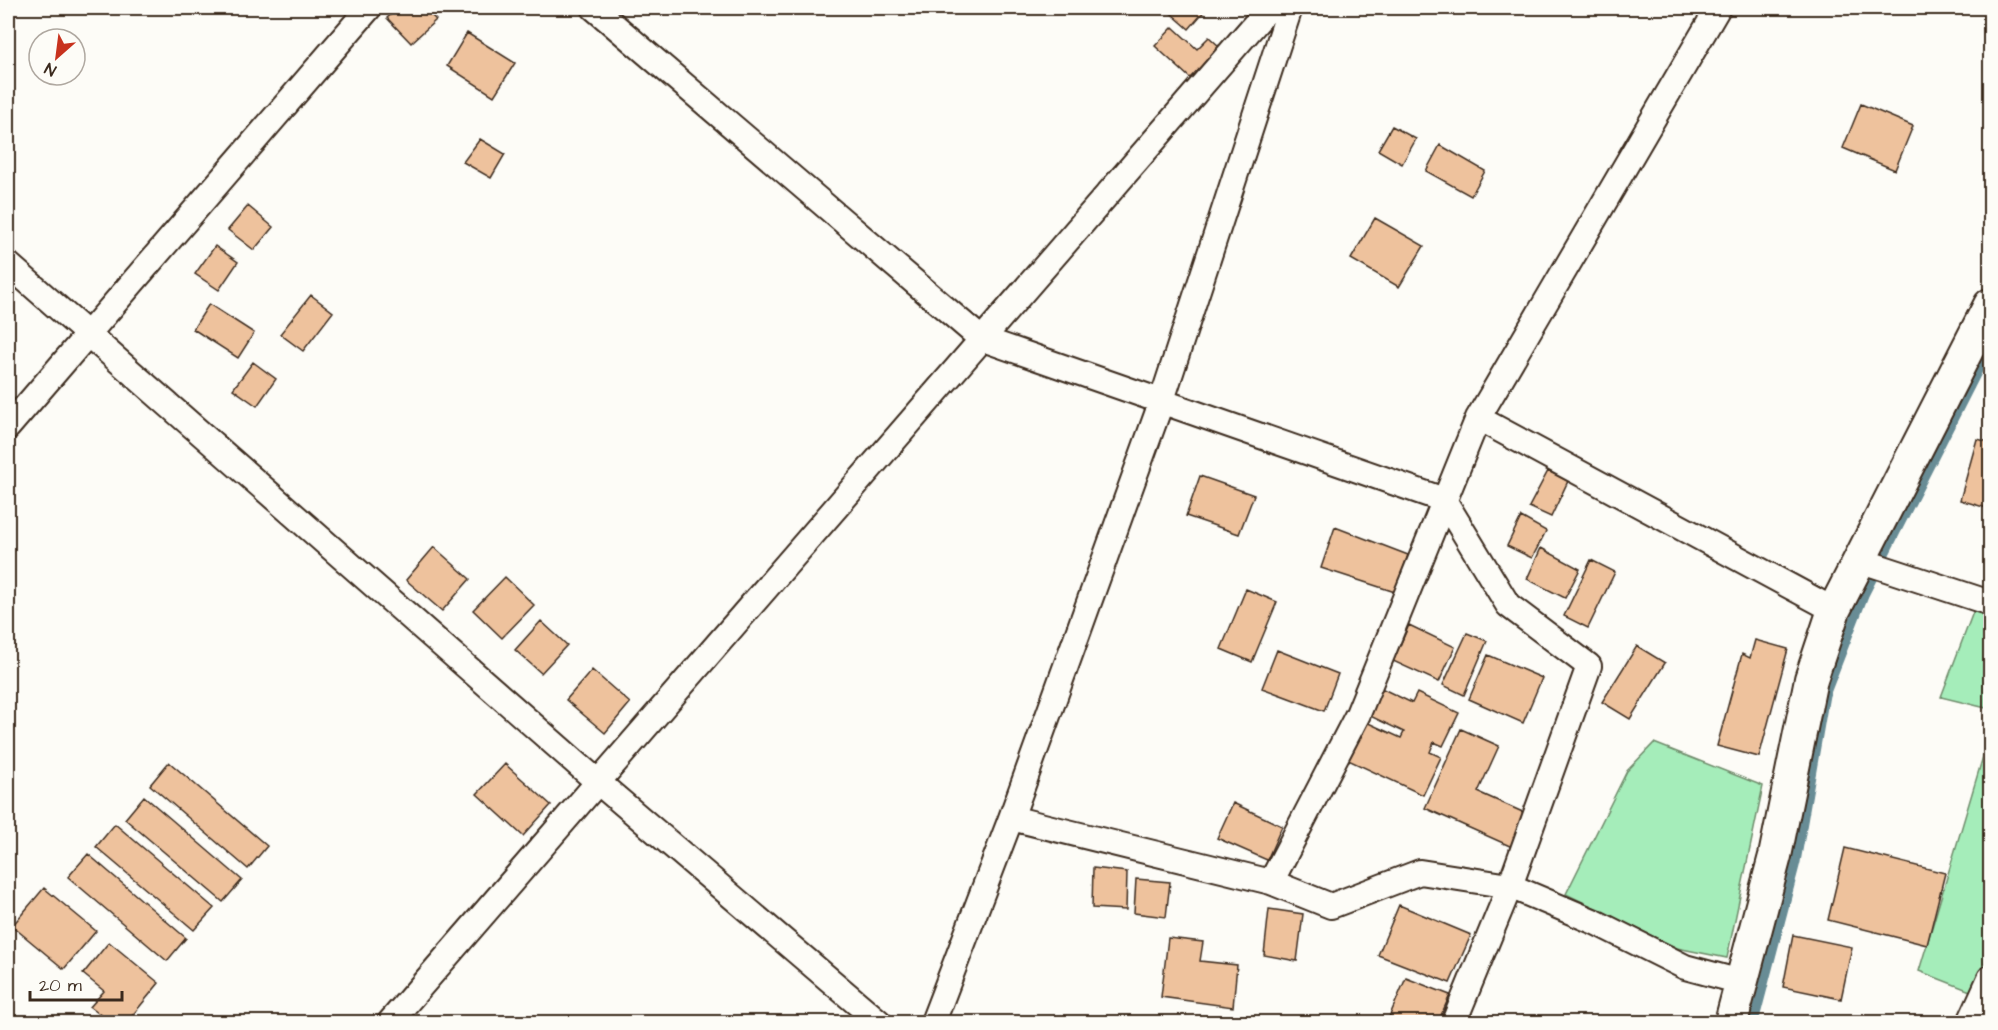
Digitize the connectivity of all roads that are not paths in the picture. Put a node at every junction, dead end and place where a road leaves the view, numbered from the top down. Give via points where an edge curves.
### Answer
1 (369, 8) edge
2 (594, 8) edge
3 (1269, 8) edge
4 (1290, 8) edge
5 (1718, 8) edge
6 (8, 264) edge
7 (1990, 305) edge
8 (89, 334) junction
9 (980, 338) junction
10 (1161, 403) junction
11 (1478, 418) junction
12 (8, 427) edge
13 (1444, 501) junction
14 (1859, 560) junction
15 (1990, 603) edge
16 (1834, 610) junction
17 (599, 783) junction
18 (1011, 818) junction
19 (1271, 882) junction
20 (1510, 886) junction
21 (1990, 978) edge
22 (1741, 982) junction
23 (390, 1023) edge
24 (879, 1023) edge
25 (933, 1023) edge
26 (1454, 1023) edge
27 (1731, 1023) edge
28 (1970, 1023) edge

1 - 8 street
2 - 9 street
3 - 9 street
4 - 10 street
5 - 11 street
6 - 8 street
7 - 14 street
8 - 12 street
8 - 17 street
9 - 10 street
9 - 17 street
10 - 13 street
10 - 18 street
11 - 13 street
11 - 16 street
13 - 19 street via 1358,714
13 - 20 street via 1508,605 1589,666
14 - 15 street
14 - 16 street
16 - 22 street via 1811,679 1775,856
17 - 23 street
17 - 24 street
18 - 19 street
18 - 25 street
19 - 20 street via 1332,906 1420,872
20 - 22 street via 1595,922 1685,967
20 - 26 street
21 - 28 street
22 - 27 street

